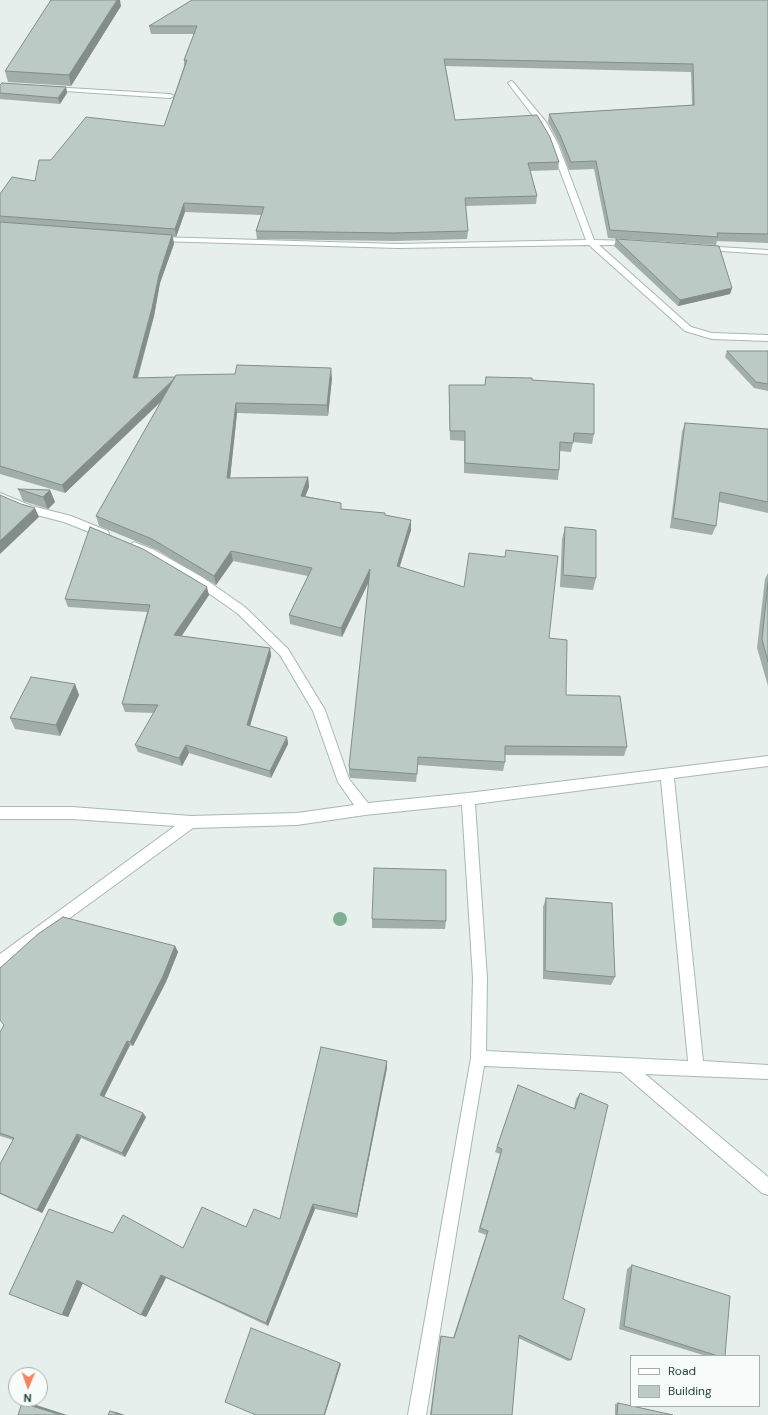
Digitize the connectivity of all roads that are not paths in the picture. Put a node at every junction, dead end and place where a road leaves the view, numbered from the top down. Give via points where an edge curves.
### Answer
1 (511, 84) dead end
2 (46, 88) edge
3 (170, 96) dead end
4 (147, 238) edge
5 (591, 242) junction
6 (639, 244) edge
7 (700, 248) edge
8 (768, 252) edge
9 (768, 338) edge
10 (0, 497) edge
11 (768, 761) edge
12 (667, 773) junction
13 (468, 799) junction
14 (365, 809) junction
15 (0, 813) edge
16 (191, 822) junction
17 (0, 962) edge
18 (478, 1058) junction
19 (624, 1066) junction
20 (696, 1069) junction
21 (768, 1072) edge
22 (768, 1187) edge
23 (417, 1415) edge

1 - 5 street via 543,124 554,144
2 - 3 street
4 - 5 street via 398,246
5 - 6 street
5 - 9 street via 688,329 712,336
7 - 8 street
10 - 14 street via 29,509 67,519 150,553 198,580 240,610 284,652 319,710 344,782
11 - 12 street
12 - 13 street
12 - 20 street
13 - 14 street
13 - 18 street via 480,978
14 - 16 street via 297,819
15 - 16 street via 72,813
16 - 17 street
18 - 19 street
18 - 23 street
19 - 20 street
19 - 22 street
20 - 21 street

